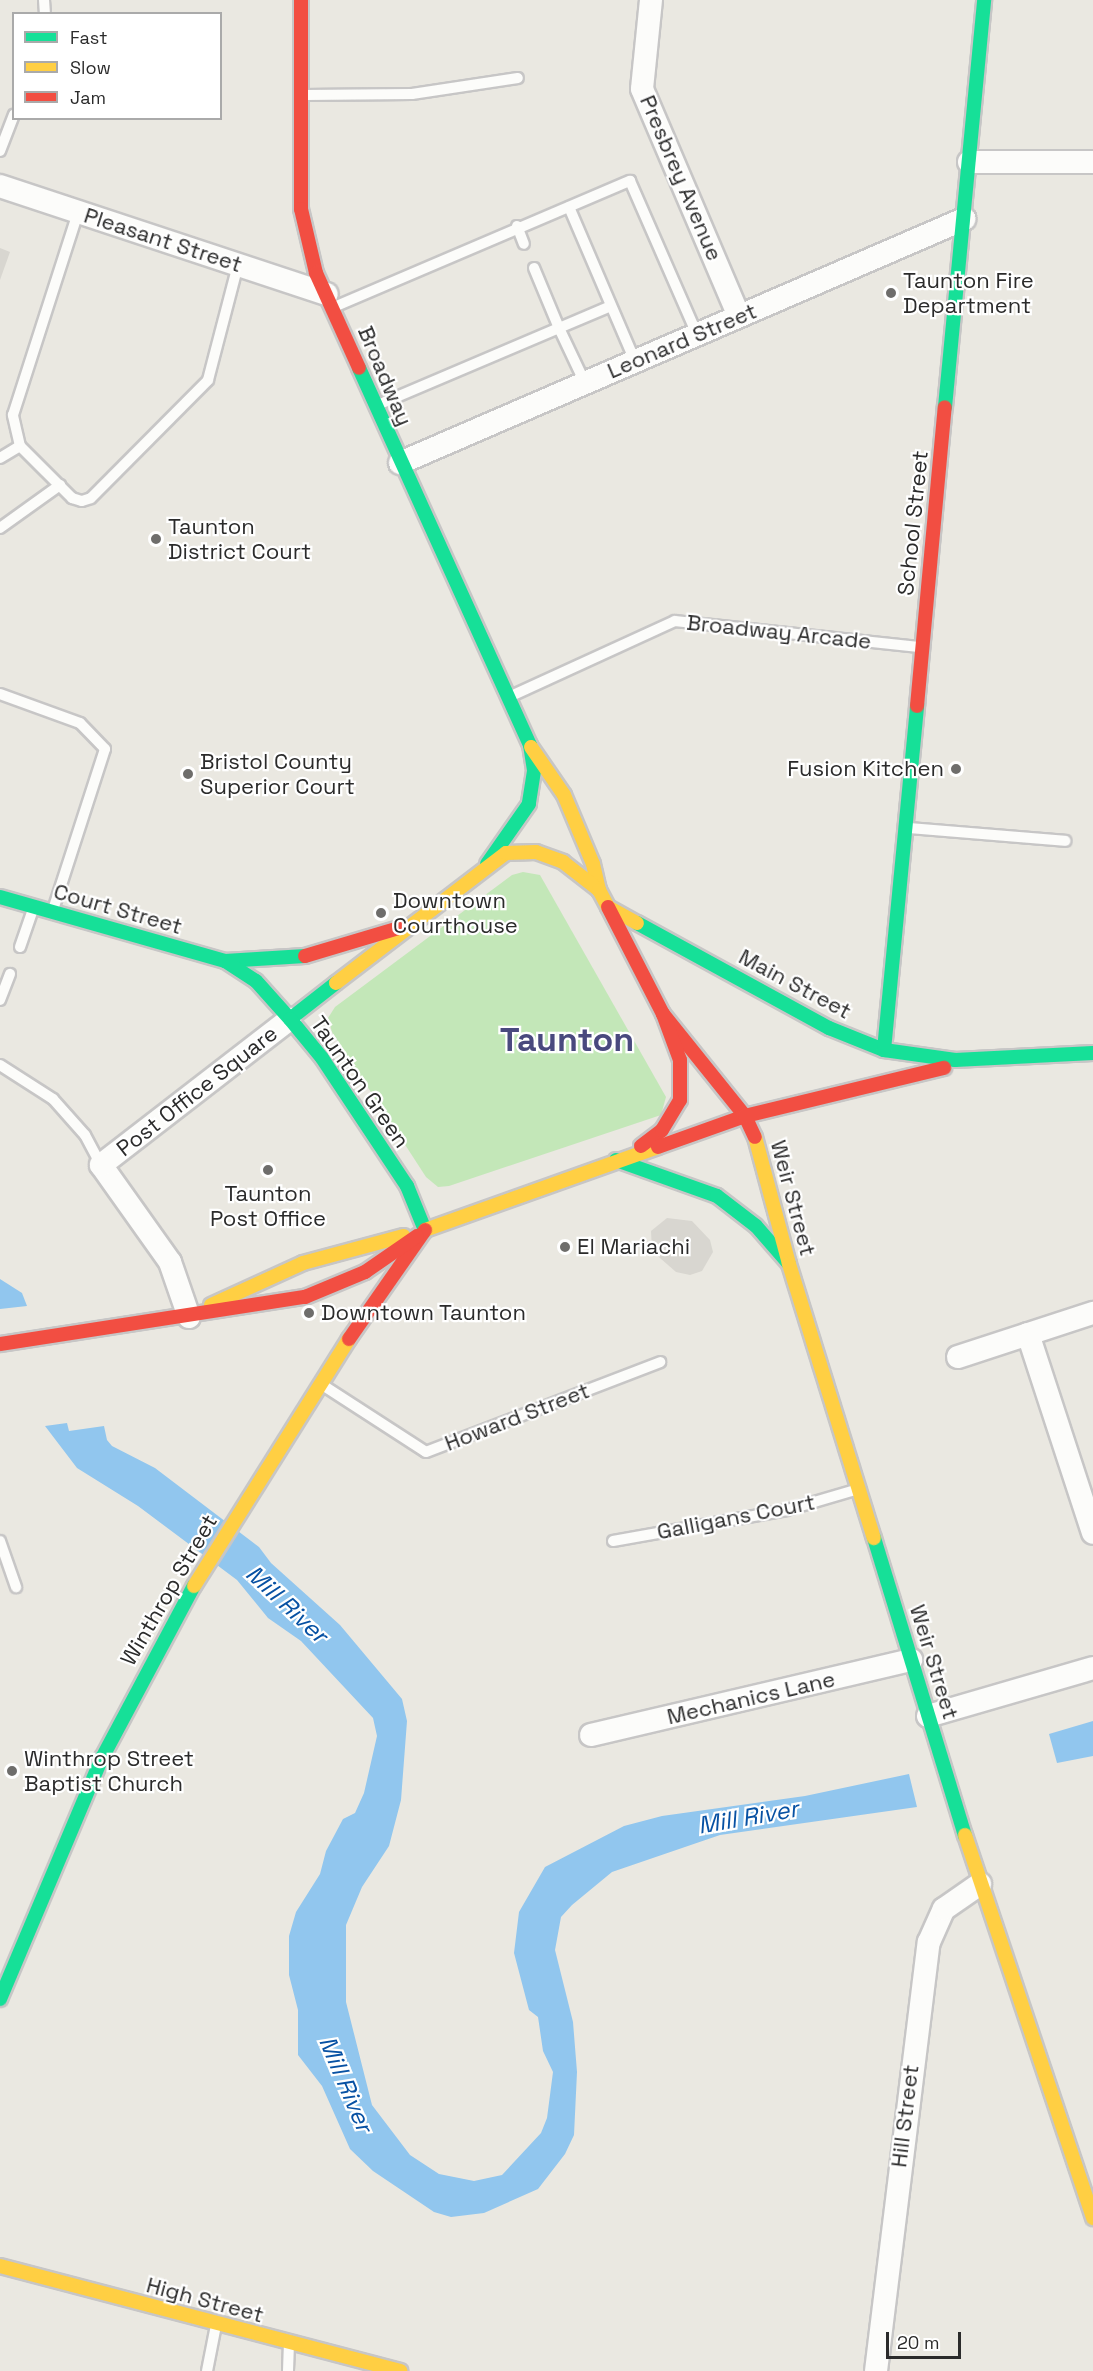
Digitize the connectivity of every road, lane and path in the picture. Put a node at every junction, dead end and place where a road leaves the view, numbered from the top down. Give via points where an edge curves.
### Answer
1 (301, 0) edge
2 (651, 0) edge
3 (984, 0) edge
4 (518, 78) dead end
5 (299, 95) junction
6 (12, 120) edge
7 (0, 151) edge
8 (969, 162) junction
9 (1093, 162) edge
10 (0, 186) edge
11 (569, 207) junction
12 (78, 212) junction
13 (964, 219) junction
14 (517, 226) junction
15 (524, 244) dead end
16 (238, 265) junction
17 (534, 268) dead end
18 (330, 301) junction
19 (611, 306) junction
20 (739, 316) junction
21 (559, 328) junction
22 (697, 334) junction
23 (635, 361) junction
24 (585, 383) junction
25 (374, 406) junction
26 (20, 446) junction
27 (0, 458) edge
28 (400, 463) junction
29 (60, 485) junction
30 (0, 528) edge
31 (922, 647) junction
32 (0, 694) edge
33 (508, 697) junction
34 (530, 746) junction
35 (905, 828) junction
36 (1065, 841) dead end
37 (487, 864) junction
38 (599, 890) junction
39 (0, 897) edge
40 (608, 907) junction
41 (34, 908) junction
42 (52, 913) junction
43 (417, 921) junction
44 (20, 947) dead end
45 (225, 961) junction
46 (10, 974) dead end
47 (0, 1000) edge
48 (663, 1014) junction
49 (290, 1019) junction
50 (884, 1050) junction
51 (1093, 1053) edge
52 (976, 1060) junction
53 (0, 1065) edge
54 (808, 1100) junction
55 (745, 1116) junction
56 (616, 1160) junction
57 (101, 1165) junction
58 (425, 1230) junction
59 (789, 1264) junction
60 (1093, 1313) edge
61 (189, 1317) junction
62 (1028, 1334) junction
63 (0, 1344) edge
64 (958, 1357) dead end
65 (660, 1362) dead end
66 (320, 1383) junction
67 (858, 1490) junction
68 (1093, 1533) edge
69 (0, 1541) edge
70 (613, 1541) dead end
71 (16, 1587) dead end
72 (911, 1660) junction
73 (1093, 1668) edge
74 (928, 1716) junction
75 (591, 1735) dead end
76 (980, 1884) junction
77 (0, 1999) edge
78 (1093, 2218) edge
79 (0, 2266) edge
80 (216, 2325) junction
81 (289, 2343) junction
82 (207, 2371) edge
83 (288, 2371) edge
84 (399, 2371) edge
85 (876, 2371) edge

1 - 5 main road, Broadway
2 - 20 street, Presbrey Avenue via 642,89
3 - 8 main road, School Street
4 - 5 lane via 412,94
5 - 18 main road, Broadway via 301,209 316,273
6 - 7 lane
8 - 9 street
8 - 13 main road, School Street
10 - 12 street, Pleasant Street
11 - 14 lane
11 - 19 lane
11 - 22 lane via 630,181
12 - 16 street, Pleasant Street
12 - 26 lane via 13,415
13 - 20 street, Leonard Street
13 - 31 main road, School Street
14 - 15 lane
14 - 18 lane
16 - 18 street, Pleasant Street
16 - 29 lane via 208,380 91,498 77,501
17 - 21 lane
18 - 25 main road, Broadway
19 - 21 lane
19 - 23 lane
20 - 22 street, Leonard Street
21 - 24 lane
21 - 25 lane
22 - 23 street, Leonard Street
23 - 24 street, Leonard Street
24 - 28 street, Leonard Street
25 - 28 main road, Broadway
26 - 27 lane
26 - 29 lane
28 - 33 main road, Broadway
29 - 30 lane
31 - 33 lane, Broadway Arcade via 675,621
31 - 35 main road, School Street
32 - 42 lane via 80,723 105,749
33 - 34 main road, Broadway
34 - 37 main road, Broadway via 534,771 529,804
34 - 38 main road, Broadway via 564,795 593,864
35 - 36 lane
35 - 50 main road, School Street
37 - 38 main road, Taunton Green via 516,851 546,854
37 - 43 main road, Taunton Green
38 - 40 main road, Taunton Green
39 - 41 main road, Court Street
40 - 48 main road, Taunton Green
40 - 50 main road, Main Street via 829,1028
41 - 42 main road, Court Street
41 - 44 lane
42 - 45 main road, Court Street
43 - 45 main road, Court Street via 314,956
43 - 49 main road, Taunton Green
45 - 49 main road, Court Street via 256,981
46 - 47 lane
48 - 55 main road
48 - 56 main road via 680,1060 682,1089 677,1110 663,1130
49 - 57 street, Post Office Square
49 - 58 main road, Taunton Green via 322,1059 407,1186
50 - 52 main road, Main Street via 937,1060
50 - 54 main road via 869,1068
51 - 52 main road, Main Street
52 - 54 main road, Main Street
53 - 57 lane via 53,1099 85,1136
54 - 55 main road, Main Street
55 - 56 main road
55 - 59 main road, Weir Street via 755,1136
56 - 58 main road
56 - 59 main road via 717,1196 756,1226
57 - 61 street, Post Office Square via 171,1262
58 - 61 main road via 303,1263
58 - 61 main road via 365,1272 323,1292
58 - 66 main road, Winthrop Street
59 - 67 main road, Weir Street
60 - 62 street
61 - 63 main road
62 - 64 street
62 - 68 street
65 - 66 lane, Howard Street via 426,1452
66 - 77 main road, Winthrop Street via 147,1667 102,1758
67 - 70 lane, Galligans Court via 787,1510
67 - 72 main road, Weir Street
69 - 71 lane
72 - 74 main road, Weir Street
72 - 75 street, Mechanics Lane
73 - 74 street
74 - 76 main road, Weir Street
76 - 78 main road, Weir Street
76 - 85 street, Hill Street via 944,1909 929,1942
79 - 80 main road, High Street
80 - 81 main road, High Street
80 - 82 lane
81 - 83 lane
81 - 84 main road, High Street

